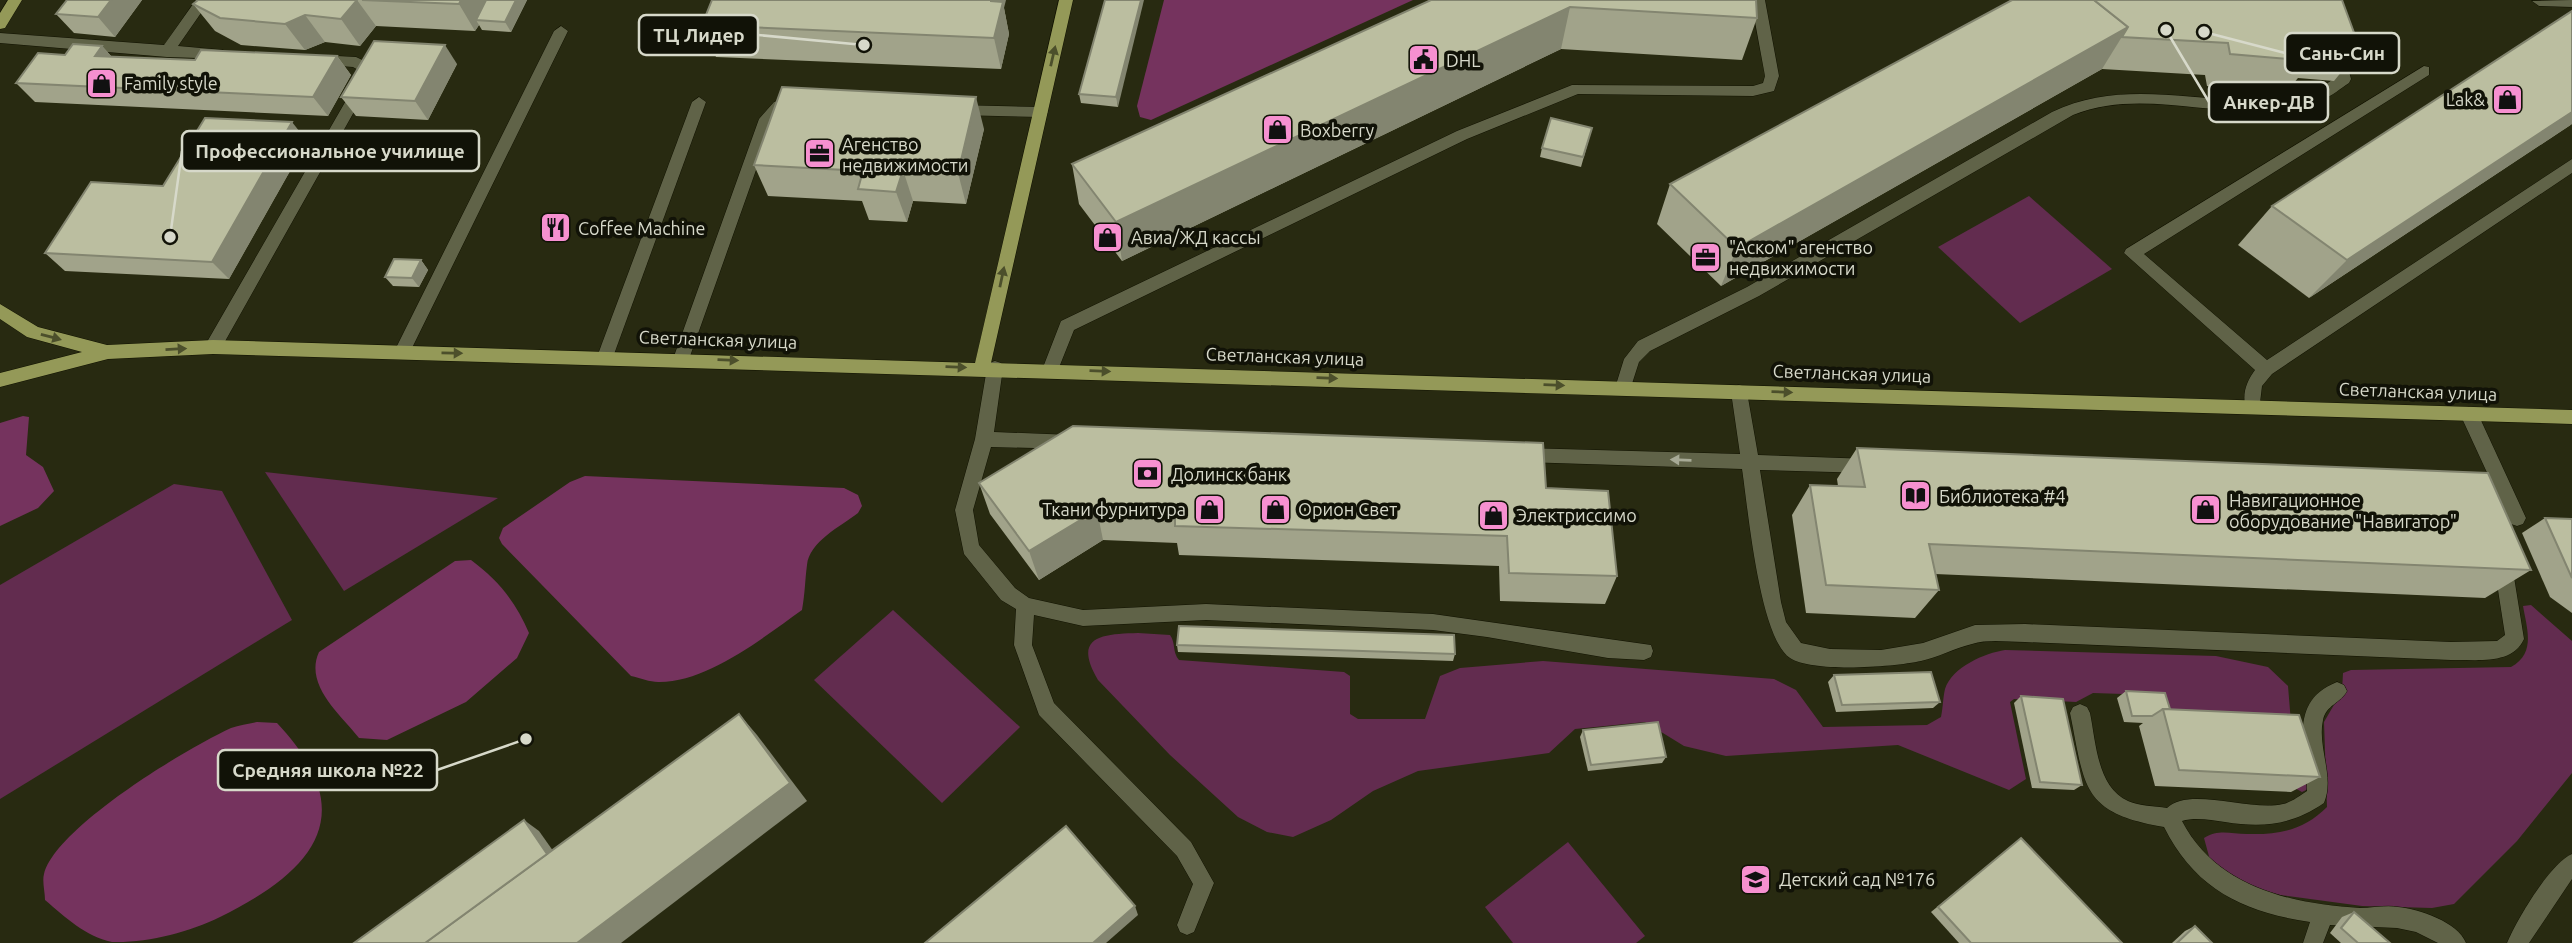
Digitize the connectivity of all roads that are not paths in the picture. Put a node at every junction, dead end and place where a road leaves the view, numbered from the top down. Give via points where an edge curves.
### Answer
1 (15, 0) edge
2 (203, 0) edge
3 (1066, 0) edge
4 (1758, 0) edge
5 (2539, 1) edge
6 (2572, 2) edge
7 (0, 24) edge
8 (561, 30) dead end
9 (2330, 33) edge
10 (0, 38) edge
11 (167, 52) junction
12 (234, 55) edge
13 (302, 59) edge
14 (2424, 71) dead end
15 (809, 101) edge
16 (699, 102) dead end
17 (934, 109) edge
18 (1041, 112) junction
19 (2572, 164) edge
20 (0, 311) edge
21 (213, 347) junction
22 (107, 352) junction
23 (402, 352) junction
24 (605, 357) junction
25 (681, 359) junction
26 (989, 368) junction
27 (2266, 369) junction
28 (1050, 370) junction
29 (0, 380) edge
30 (1623, 387) junction
31 (1739, 392) junction
32 (2253, 406) junction
33 (2469, 414) junction
34 (2572, 417) edge
35 (984, 439) junction
36 (1080, 442) edge
37 (1500, 455) edge
38 (1749, 462) junction
39 (1889, 466) edge
40 (2517, 518) dead end
41 (2490, 542) edge
42 (1025, 606) junction
43 (1644, 651) dead end
44 (2337, 691) dead end
45 (2080, 713) dead end
46 (2170, 819) junction
47 (2572, 864) edge
48 (2323, 914) junction
49 (1187, 925) dead end
50 (2313, 943) edge
51 (2456, 943) edge
52 (2517, 943) edge

1 - 7 main road
2 - 11 street
18 -> 3 main road
4 - 28 street via 1772,76 1769,87 1753,92 1577,89 1546,101 1462,135 1067,327
5 - 6 street
8 - 23 street
9 - 30 street via 2344,79 2333,90 2279,105 2112,99 2055,115 1879,220 1708,316 1644,346 1632,356
10 - 11 street
11 - 12 street
13 - 21 street via 356,62 368,69 366,78
14 - 27 street via 2132,253
15 - 25 street via 779,106 766,119
16 - 24 street
17 - 18 street
26 -> 18 main road
19 - 27 street
20 -> 22 main road via 33,332
22 -> 21 main road, Светланская улица
21 - 23 main road, Светланская улица
22 - 29 main road, Светланская улица
23 -> 24 main road, Светланская улица
24 - 25 main road, Светланская улица
25 -> 26 main road, Светланская улица
26 - 28 main road, Светланская улица
26 - 35 street
27 - 32 street via 2254,384
28 -> 30 main road, Светланская улица
30 - 31 main road, Светланская улица
31 -> 32 main road, Светланская улица
31 - 38 street
32 - 33 main road, Светланская улица
33 - 34 main road, Светланская улица
33 - 40 street
35 - 36 street
35 - 42 street via 964,510 970,548 1008,594
38 -> 37 street
38 - 39 street
38 - 41 street via 1778,625 1795,651 1830,658 1881,659 1923,652 1975,634 2025,633 2500,650 2515,639 2505,578
42 - 43 street via 1083,618 1206,612 1433,622
42 - 49 street via 1023,645 1046,709 1184,849 1204,883
44 - 46 street via 2321,702 2311,719 2317,796 2289,813 2260,818 2190,809 2179,810
45 - 46 street via 2094,776 2104,793 2120,808
46 - 48 street via 2197,864 2240,894
47 - 52 street
48 - 50 street
48 - 51 street via 2403,918

